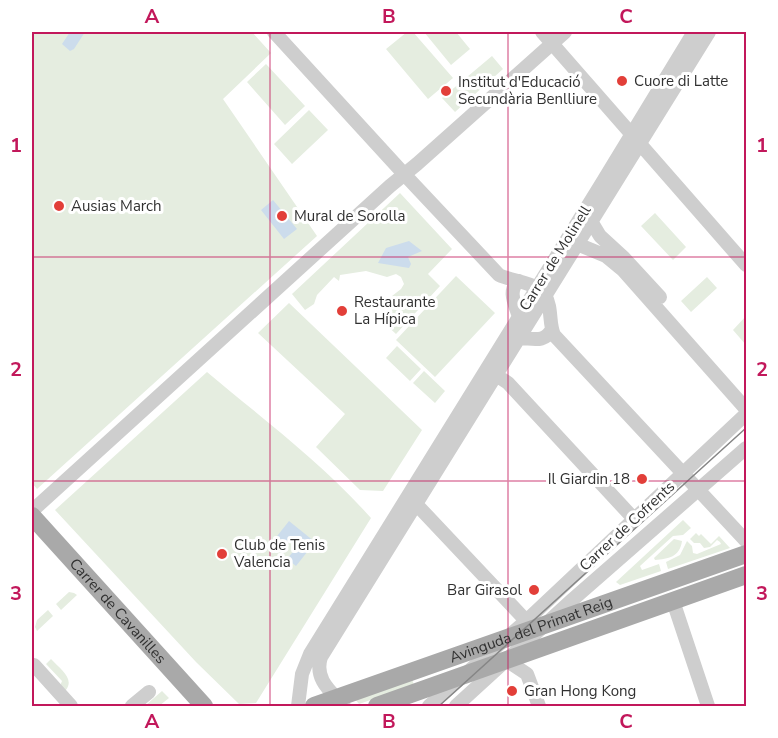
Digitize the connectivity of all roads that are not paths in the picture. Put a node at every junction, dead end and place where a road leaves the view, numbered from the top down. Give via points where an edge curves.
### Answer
1 (274, 32) edge
2 (542, 32) edge
3 (565, 32) edge
4 (694, 32) edge
5 (709, 32) edge
6 (552, 43) junction
7 (635, 139) junction
8 (404, 174) junction
9 (591, 221) junction
10 (577, 244) junction
11 (614, 255) junction
12 (744, 255) edge
13 (519, 281) junction
14 (542, 291) junction
15 (519, 317) junction
16 (552, 329) junction
17 (518, 338) junction
18 (496, 375) junction
19 (728, 381) junction
20 (747, 396) edge
21 (747, 409) edge
22 (747, 414) edge
23 (747, 448) edge
24 (682, 475) junction
25 (420, 487) junction
26 (697, 489) junction
27 (416, 504) junction
28 (32, 511) edge
29 (403, 515) junction
30 (32, 516) edge
31 (634, 519) junction
32 (747, 541) edge
33 (747, 554) edge
34 (747, 575) edge
35 (673, 601) junction
36 (535, 625) junction
37 (507, 638) junction
38 (506, 660) junction
39 (34, 665) dead end
40 (465, 676) junction
41 (149, 692) dead end
42 (340, 703) edge
43 (387, 705) edge
44 (71, 706) edge
45 (132, 706) edge
46 (204, 706) edge
47 (298, 706) edge
48 (314, 706) edge
49 (429, 706) edge
50 (456, 706) edge
51 (539, 706) edge
52 (708, 706) edge

1 - 8 street
2 - 6 street
3 - 6 street
4 - 7 street, Carrer de Molinell
5 - 7 street, Carrer de Molinell
6 - 7 street
6 - 8 street
7 - 9 street, Carrer de Molinell
7 - 12 street
7 - 14 street, Carrer de Molinell
8 - 13 street via 499,275
8 - 28 street
9 - 10 street, Carrer de Molinell
9 - 11 street
10 - 11 street
10 - 14 street, Carrer de Molinell
11 - 19 street
13 - 14 street
13 - 15 street via 512,291
14 - 15 street, Carrer de Molinell
14 - 16 street
14 - 17 street, Carrer de Molinell
15 - 25 street, Carrer de Molinell
16 - 17 street via 543,339
16 - 24 street
17 - 18 street, Carrer de Molinell
18 - 25 street, Carrer de Molinell
18 - 31 street via 508,383
19 - 20 street
19 - 21 street
22 - 24 street, Carrer de Cofrents
23 - 26 street, Carrer de Cofrents
24 - 26 street
24 - 31 street, Carrer de Cofrents
25 - 27 street, Carrer de Molinell
25 - 29 street, Carrer de Molinell
26 - 32 street
26 - 36 street, Carrer de Cofrents
27 - 29 street, Carrer de Molinell
27 - 36 street
29 - 42 street, Carrer de Molinell via 321,657 320,676
29 - 47 street, Carrer de Molinell via 310,654 302,674
30 - 46 main road, Carrer de Cavanilles
31 - 36 street, Carrer de Cofrents
33 - 36 main road, Avinguda del Primat Reig via 594,609
34 - 35 main road, Avinguda del Primat Reig
35 - 38 main road, Avinguda del Primat Reig
35 - 52 street
36 - 37 main road, Avinguda del Primat Reig
36 - 38 street, Carrer de Cofrents
37 - 40 street
37 - 42 main road, Avinguda del Primat Reig
38 - 40 main road, Avinguda del Primat Reig
38 - 50 street, Carrer de Cofrents
38 - 51 street via 527,674
39 - 44 street
40 - 43 main road, Avinguda del Primat Reig
40 - 49 street
41 - 45 street
42 - 48 main road, Avinguda del Primat Reig

